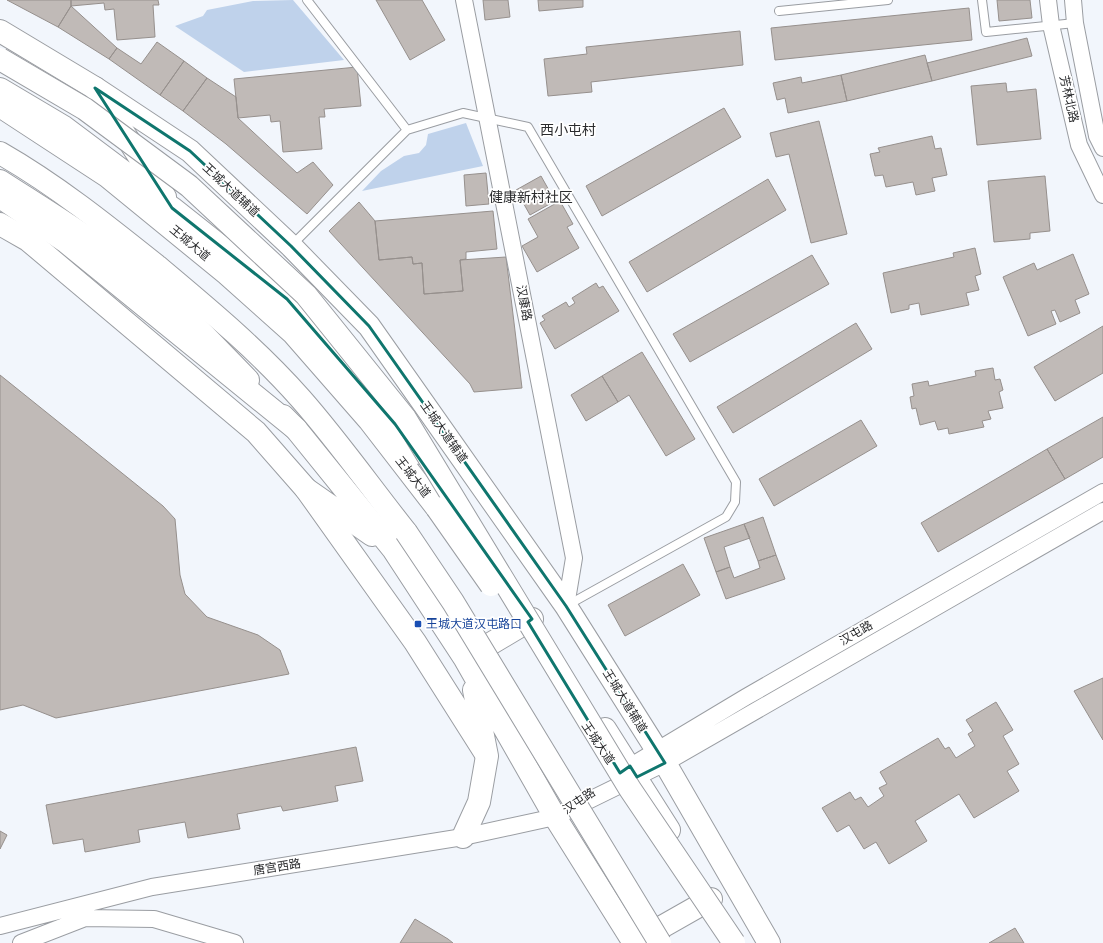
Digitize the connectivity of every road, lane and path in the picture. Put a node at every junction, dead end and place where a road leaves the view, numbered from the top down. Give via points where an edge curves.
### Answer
1 (307, 0) edge
2 (464, 0) edge
3 (888, 0) edge
4 (982, 0) edge
5 (1048, 0) edge
6 (1073, 0) edge
7 (779, 11) dead end
8 (1076, 22) junction
9 (1051, 25) junction
10 (0, 31) edge
11 (0, 59) edge
12 (95, 88) junction
13 (0, 89) edge
14 (0, 106) edge
15 (488, 118) junction
16 (407, 130) junction
17 (1103, 148) edge
18 (0, 153) edge
19 (0, 181) edge
20 (1103, 194) edge
21 (0, 197) edge
22 (172, 208) junction
23 (0, 224) edge
24 (291, 246) junction
25 (296, 429) junction
26 (306, 489) junction
27 (1103, 492) edge
28 (1103, 512) edge
29 (392, 549) junction
30 (566, 606) junction
31 (532, 619) junction
32 (465, 660) junction
33 (488, 756) junction
34 (660, 757) junction
35 (632, 778) junction
36 (555, 817) junction
37 (463, 837) junction
38 (711, 899) junction
39 (0, 926) edge
40 (21, 943) edge
41 (235, 943) edge
42 (634, 943) edge
43 (660, 943) edge
44 (720, 943) edge
45 (734, 943) edge
46 (738, 943) edge
47 (769, 943) edge

1 - 16 lane
2 - 15 street, 汉康路
3 - 7 lane
4 - 9 lane via 986,32
5 - 9 street, 芳林北路
6 - 8 street, 芳林北路
8 - 9 lane
8 - 17 street, 芳林北路 via 1097,136
9 - 20 street, 芳林北路 via 1079,145
10 - 12 main road, 王城大道辅道
11 - 35 main road, bridge via 85,109 189,186 306,295 406,418
12 - 22 main road
12 - 24 main road, 王城大道辅道 via 190,151
13 - 22 main road via 64,127
14 - 35 main road, 王城大道, bridge via 107,176 222,269 293,333 369,420 437,508
15 - 16 lane via 463,113
15 - 30 street, 汉康路 via 574,558
15 - 30 lane via 528,127 736,482 735,502 726,517
16 - 24 lane
18 - 43 main road, bridge via 69,198 160,269 264,359 302,400 406,532 453,602
19 - 25 main road via 53,214 134,271 179,310
21 - 25 main road via 66,242
22 - 31 main road via 287,299 395,424
23 - 26 main road via 28,240 256,432
24 - 30 main road, 王城大道辅道 via 369,326
25 - 29 main road
26 - 29 main road
26 - 33 main road via 415,642
27 - 34 street, 汉屯路 via 746,697
28 - 34 street, 汉屯路
29 - 32 main road
30 - 34 main road, 王城大道辅道
31 - 32 main road
31 - 35 main road
32 - 33 main road via 478,704
32 - 36 main road
33 - 37 main road via 479,802
34 - 35 street, 汉屯路
34 - 47 main road, 王城大道辅道
35 - 36 street, 汉屯路
35 - 38 main road
35 - 44 main road, 王城大道, bridge
35 - 45 main road, bridge
36 - 37 street, 唐宫西路
36 - 42 main road
37 - 39 street, 唐宫西路 via 152,887
38 - 42 main road
38 - 46 main road
40 - 41 street via 85,918 154,919

